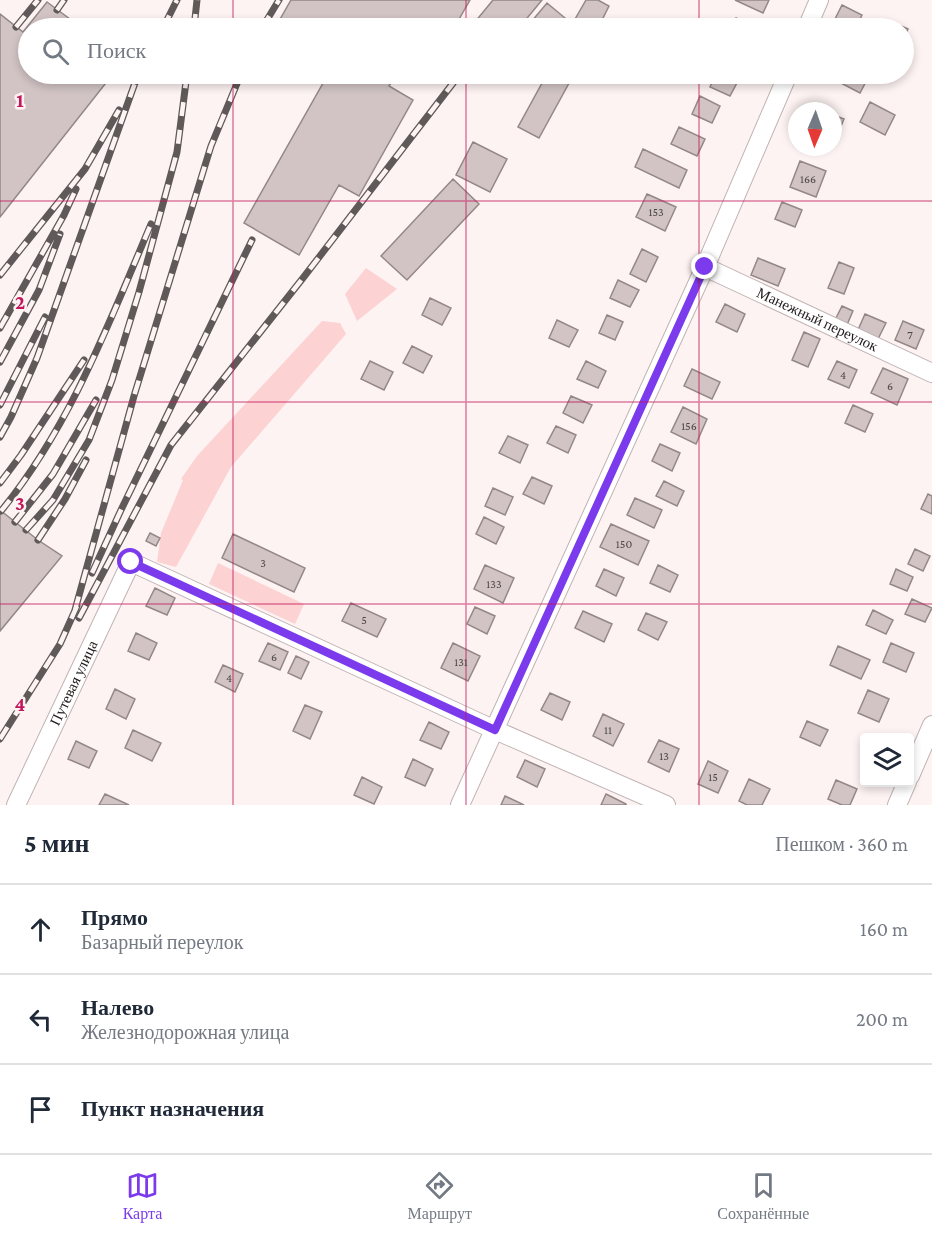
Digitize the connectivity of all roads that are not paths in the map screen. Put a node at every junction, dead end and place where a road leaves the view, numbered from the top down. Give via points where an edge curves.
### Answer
1 (819, 0) edge
2 (811, 18) edge
3 (784, 84) edge
4 (705, 267) junction
5 (932, 374) edge
6 (932, 725) edge
7 (495, 730) junction
8 (914, 765) edge
9 (905, 787) edge
10 (16, 805) edge
11 (460, 805) edge
12 (666, 805) edge
13 (897, 805) edge

1 - 2 street
3 - 4 street
4 - 5 street, Манежный переулок
4 - 7 street
6 - 8 street
7 - 10 street, Путевая улица via 131,562
7 - 11 street
7 - 12 street
9 - 13 street

